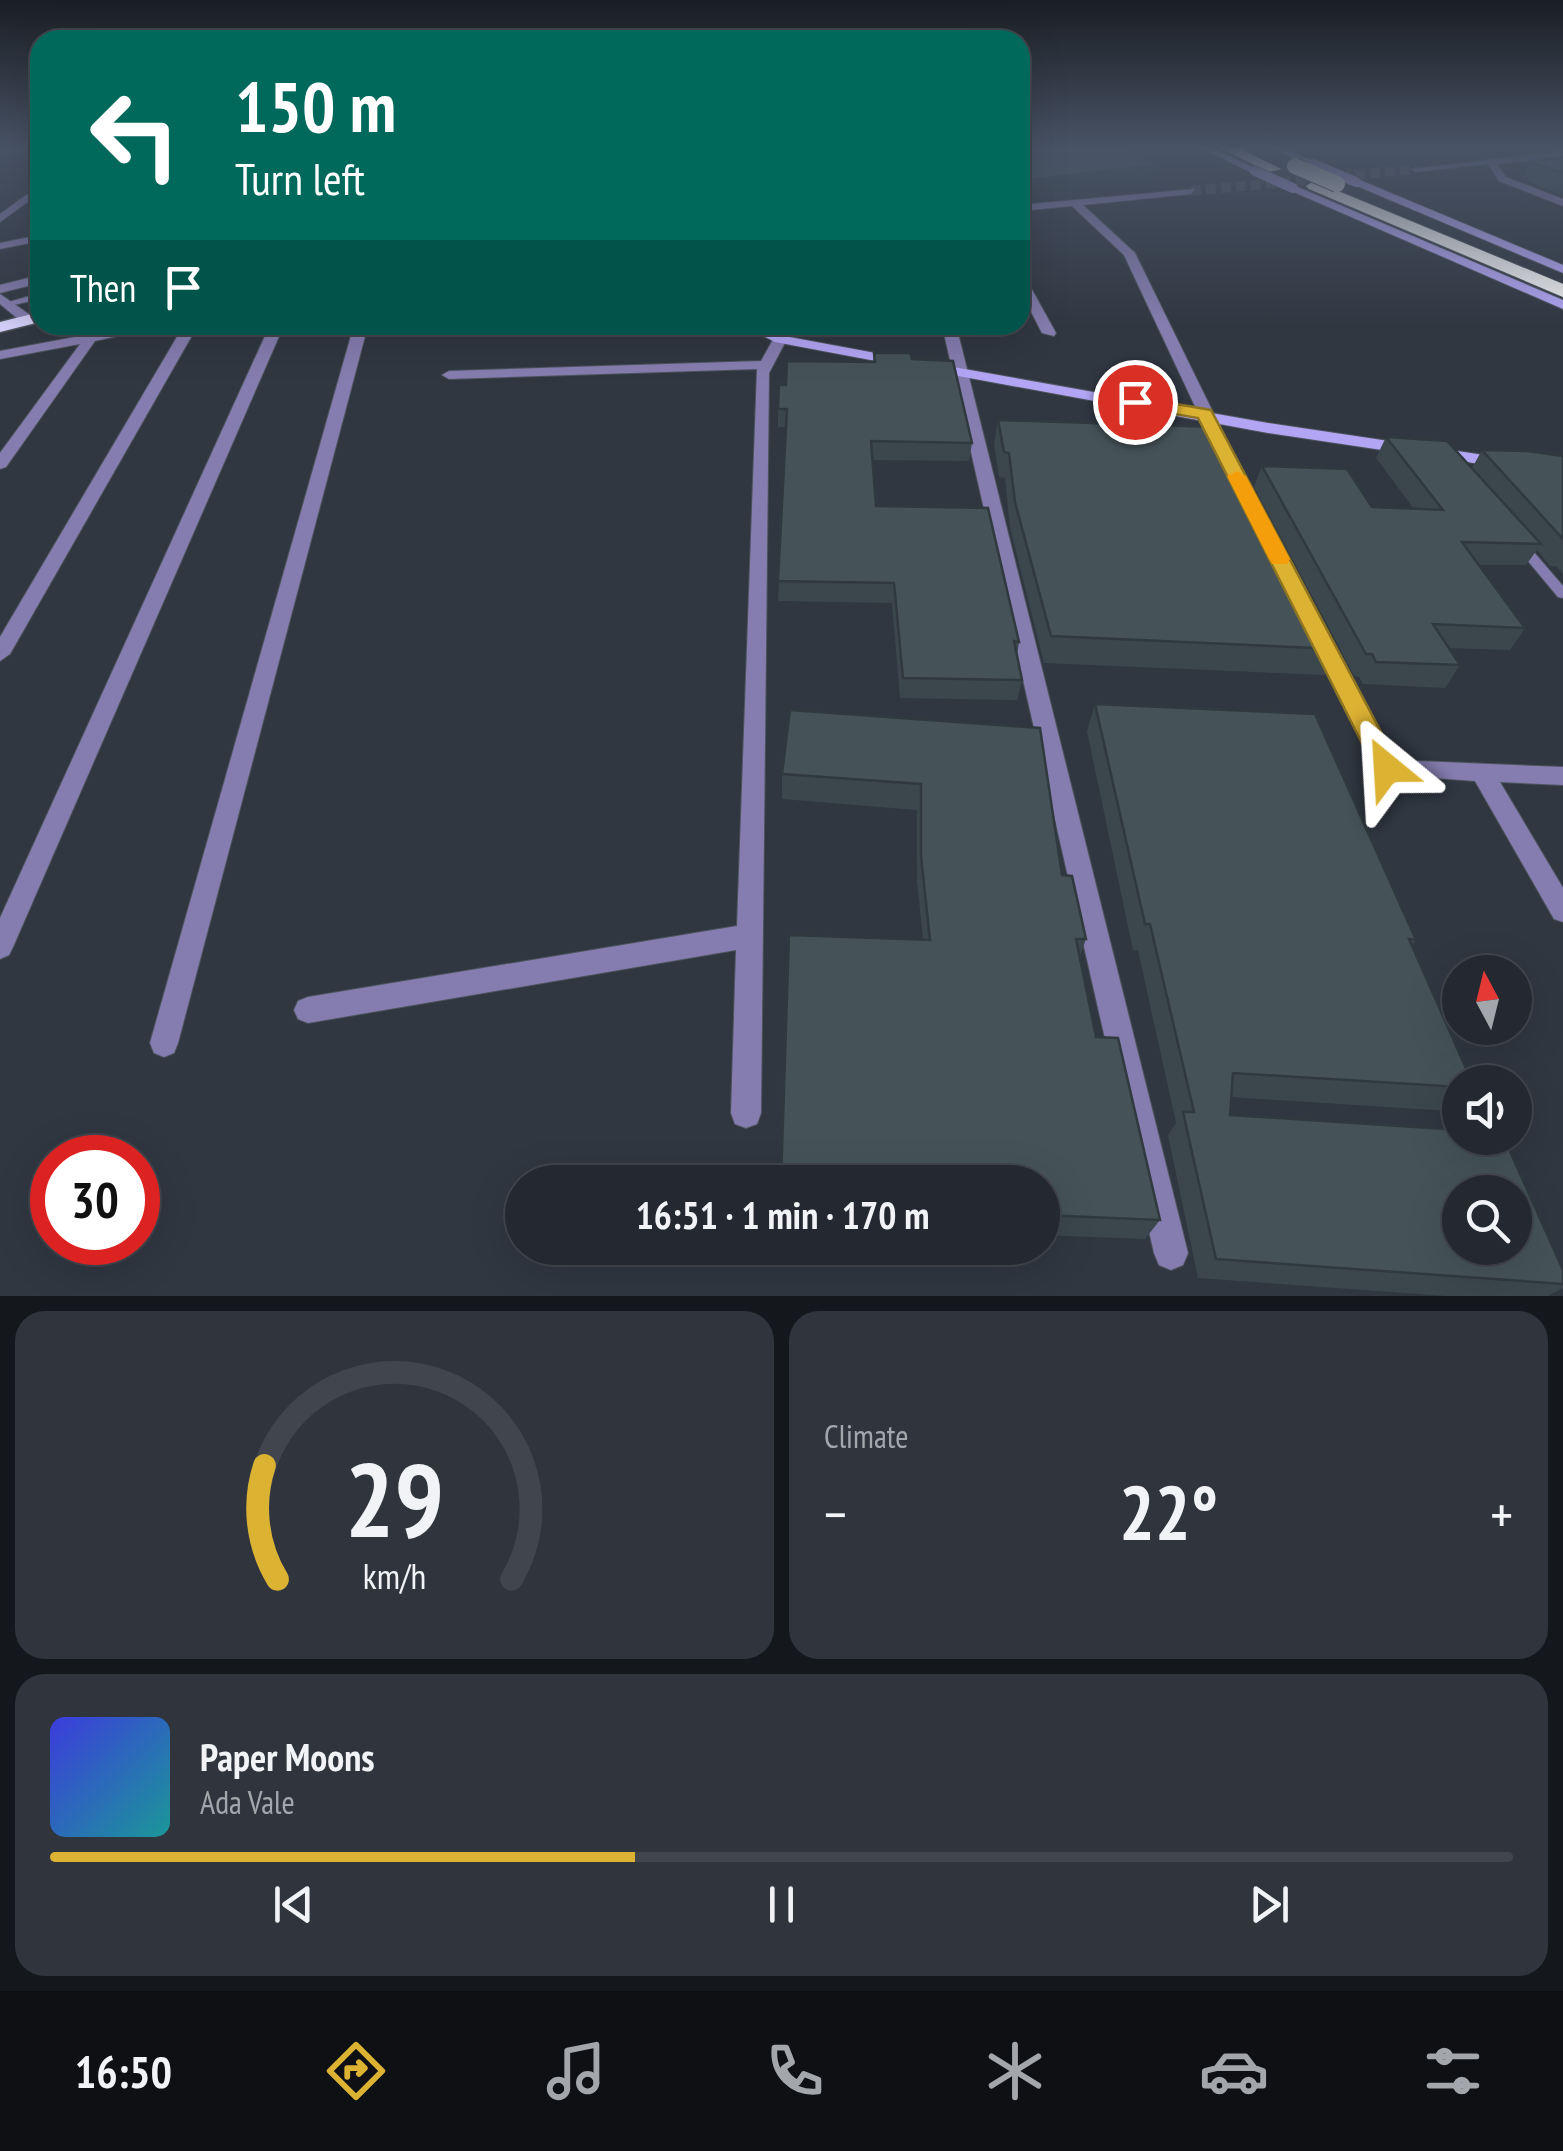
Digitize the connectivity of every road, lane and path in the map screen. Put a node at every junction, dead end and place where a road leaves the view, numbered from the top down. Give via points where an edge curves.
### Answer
1 (16, 206) edge
2 (1079, 206) edge
3 (1362, 206) edge
4 (1369, 206) edge
5 (1376, 206) edge
6 (1414, 206) edge
7 (0, 219) edge
8 (30, 240) edge
9 (0, 246) edge
10 (1563, 269) edge
11 (1563, 278) edge
12 (30, 282) edge
13 (0, 290) edge
14 (1563, 291) edge
15 (1030, 298) edge
16 (1563, 305) edge
17 (23, 310) edge
18 (0, 323) edge
19 (1049, 333) dead end
20 (110, 335) edge
21 (185, 335) edge
22 (273, 335) edge
23 (358, 335) edge
24 (770, 335) edge
25 (952, 335) edge
26 (90, 339) junction
27 (780, 340) junction
28 (0, 356) edge
29 (766, 366) junction
30 (962, 372) junction
31 (449, 375) dead end
32 (1204, 414) junction
33 (1443, 454) junction
34 (0, 464) edge
35 (1529, 466) edge
36 (1232, 467) edge
37 (1455, 468) edge
38 (1515, 538) edge
39 (1563, 594) edge
40 (1314, 626) edge
41 (0, 654) edge
42 (1482, 772) junction
43 (1563, 776) edge
44 (1563, 911) edge
45 (750, 936) junction
46 (0, 948) edge
47 (308, 1010) dead end
48 (164, 1043) dead end
49 (746, 1113) dead end
50 (1171, 1253) dead end

1 - 7 street
2 - 32 street via 1129,253
3 - 16 street
4 - 14 highway
5 - 11 highway
6 - 10 street, bridge
8 - 9 street
12 - 13 street
15 - 19 street
17 - 18 main road
20 - 26 street
21 - 41 street
22 - 46 street
23 - 48 street
24 - 27 street
25 - 30 street
26 - 28 street
26 - 34 street
27 - 29 street
27 - 30 street
29 - 31 street
29 - 45 street
30 - 32 street
30 - 50 street
32 - 33 street
32 - 36 street
33 - 35 street
33 - 37 lane
38 - 39 lane
40 - 42 street via 1387,768
42 - 43 street
42 - 44 street
45 - 47 street
45 - 49 street

